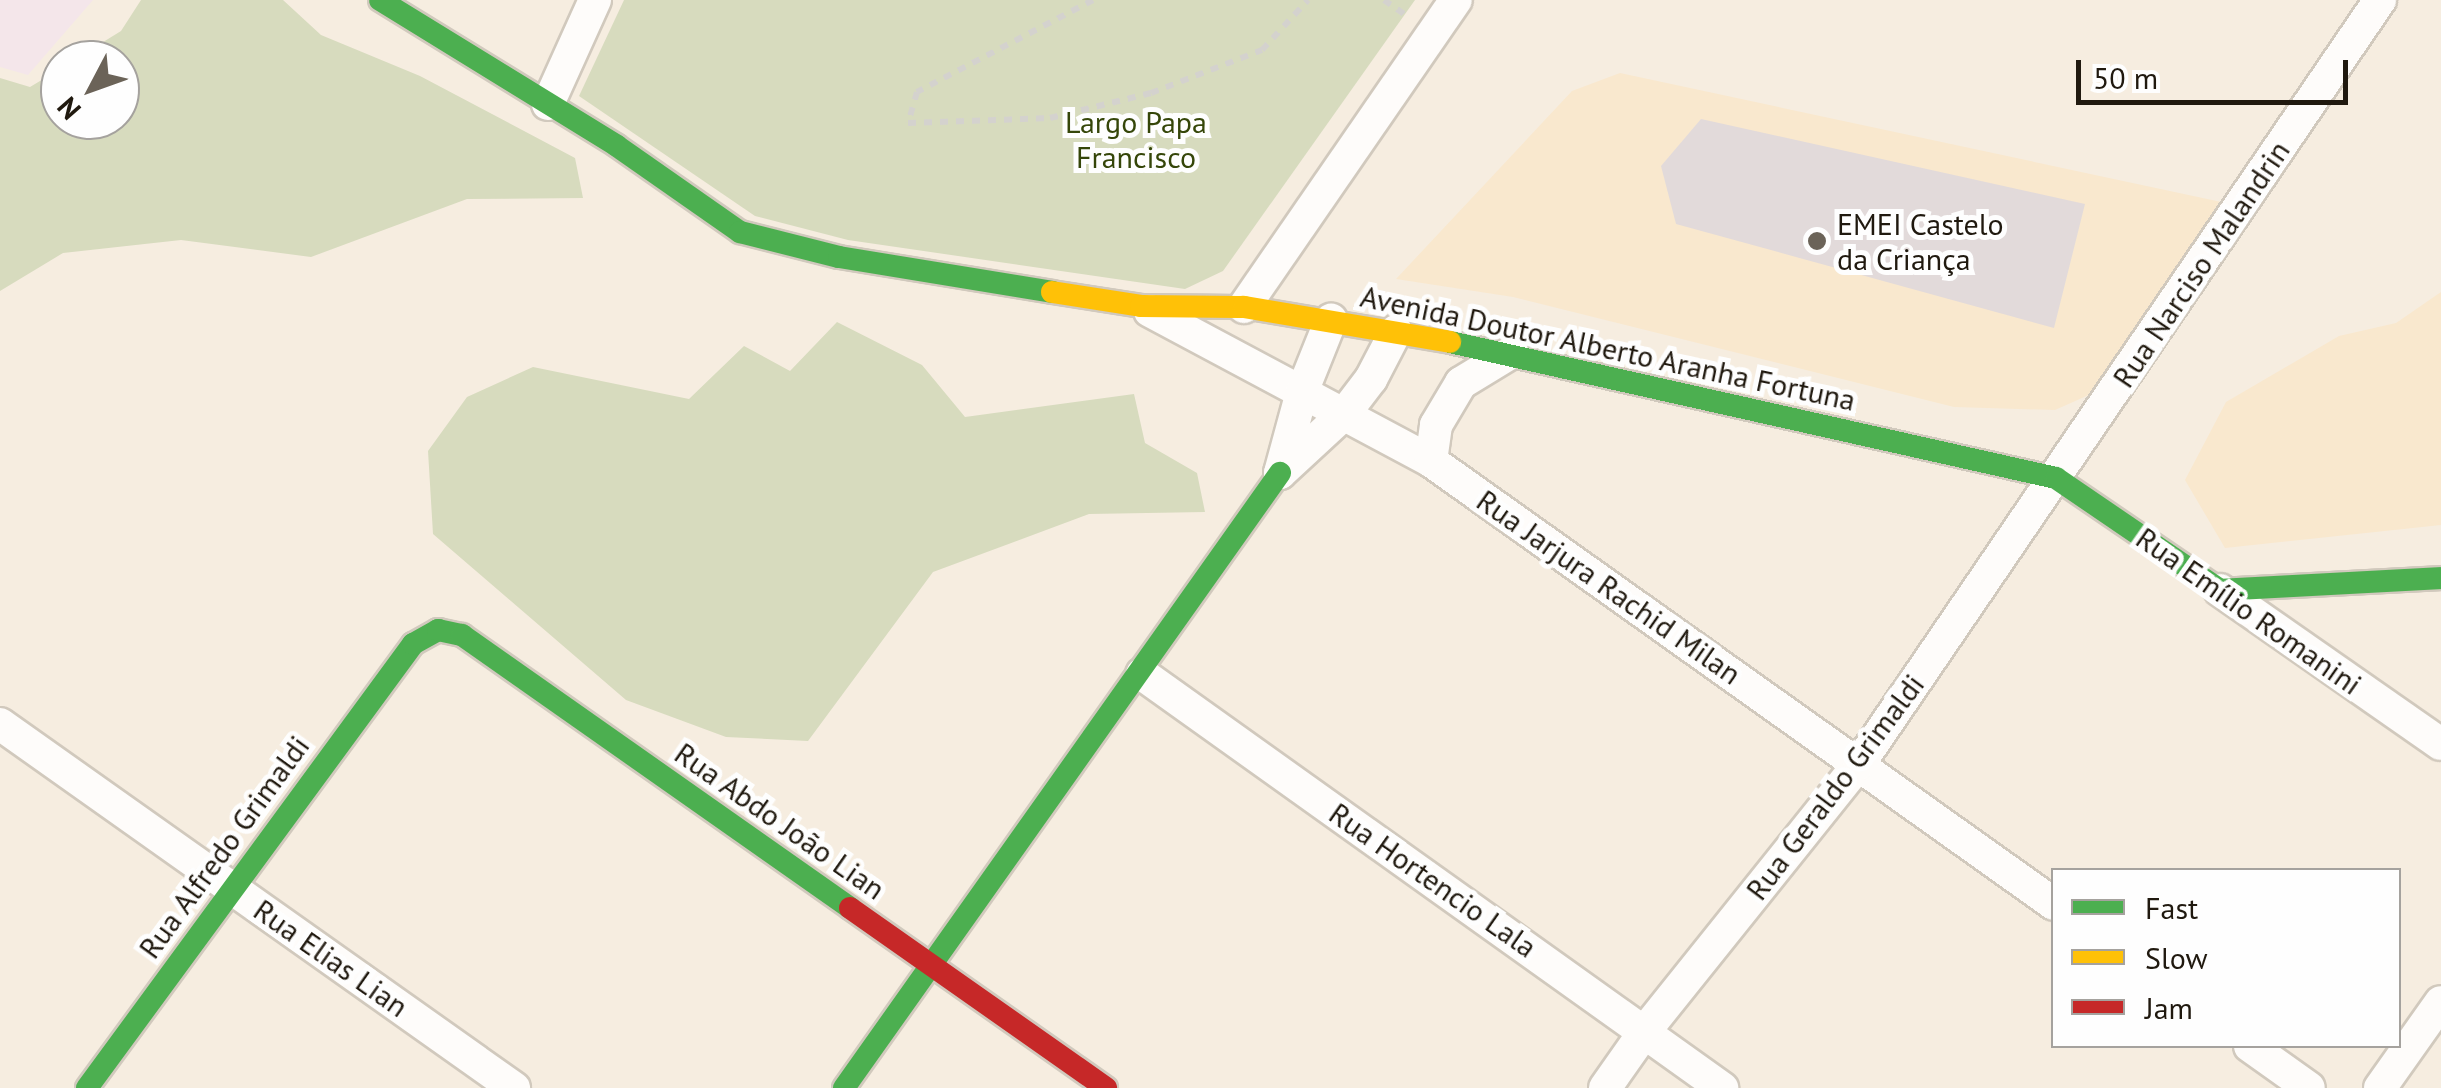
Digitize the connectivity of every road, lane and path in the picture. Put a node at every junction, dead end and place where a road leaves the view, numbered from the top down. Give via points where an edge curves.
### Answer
1 (380, 0) edge
2 (595, 0) edge
3 (1093, 0) edge
4 (1308, 0) edge
5 (1456, 0) edge
6 (2380, 0) edge
7 (548, 104) junction
8 (1141, 306) junction
9 (1244, 307) junction
10 (1332, 320) junction
11 (1396, 331) junction
12 (1512, 352) junction
13 (1302, 392) junction
14 (1345, 413) junction
15 (1431, 461) junction
16 (1280, 474) junction
17 (2056, 478) junction
18 (2441, 578) edge
19 (2220, 590) junction
20 (413, 644) joint
21 (1142, 674) junction
22 (0, 724) edge
23 (2441, 744) edge
24 (1859, 764) junction
25 (230, 887) junction
26 (2051, 902) edge
27 (932, 964) junction
28 (2441, 1002) edge
29 (1644, 1031) junction
30 (2253, 1048) edge
31 (87, 1088) edge
32 (514, 1088) edge
33 (844, 1088) edge
34 (1106, 1088) edge
35 (1605, 1088) edge
36 (1722, 1088) edge
37 (2310, 1088) edge
38 (2380, 1088) edge

1 - 7 street, Avenida Doutor Alberto Aranha Fortuna
2 - 7 street
3 - 4 path via 917,92 908,123 1050,118 1151,93 1262,50
5 - 9 street
6 - 17 street, Rua Narciso Malandrin
7 - 8 street, Avenida Doutor Alberto Aranha Fortuna via 740,232 840,257
8 - 9 street, Avenida Doutor Alberto Aranha Fortuna
8 - 13 street, Rua Jarjura Rachid Milan
9 - 10 street, Avenida Doutor Alberto Aranha Fortuna
10 - 11 street, Avenida Doutor Alberto Aranha Fortuna
10 - 13 street
11 - 12 street, Avenida Doutor Alberto Aranha Fortuna
11 - 14 street
12 - 15 street via 1461,383 1436,426
12 - 17 street, Avenida Doutor Alberto Aranha Fortuna
13 - 14 street, Rua Jarjura Rachid Milan
13 - 16 street
14 - 15 street, Rua Jarjura Rachid Milan
14 - 16 street
15 - 24 street, Rua Jarjura Rachid Milan
16 - 21 street
17 - 19 street, Rua Emílio Romanini
17 - 24 street, Rua Geraldo Grimaldi
18 - 19 street
19 - 23 street, Rua Emílio Romanini
20 - 25 street, Rua Alfredo Grimaldi
20 - 27 street, Rua Abdo João Lian via 438,630 462,635
21 - 27 street
21 - 29 street, Rua Hortencio Lala
22 - 25 street, Rua Elias Lian
24 - 26 street, Rua Jarjura Rachid Milan
24 - 29 street, Rua Geraldo Grimaldi
25 - 31 street, Rua Alfredo Grimaldi
25 - 32 street, Rua Elias Lian
27 - 33 street
27 - 34 street, Rua Abdo João Lian
28 - 38 street
29 - 35 street, Rua Geraldo Grimaldi
29 - 36 street, Rua Hortencio Lala
30 - 37 street

